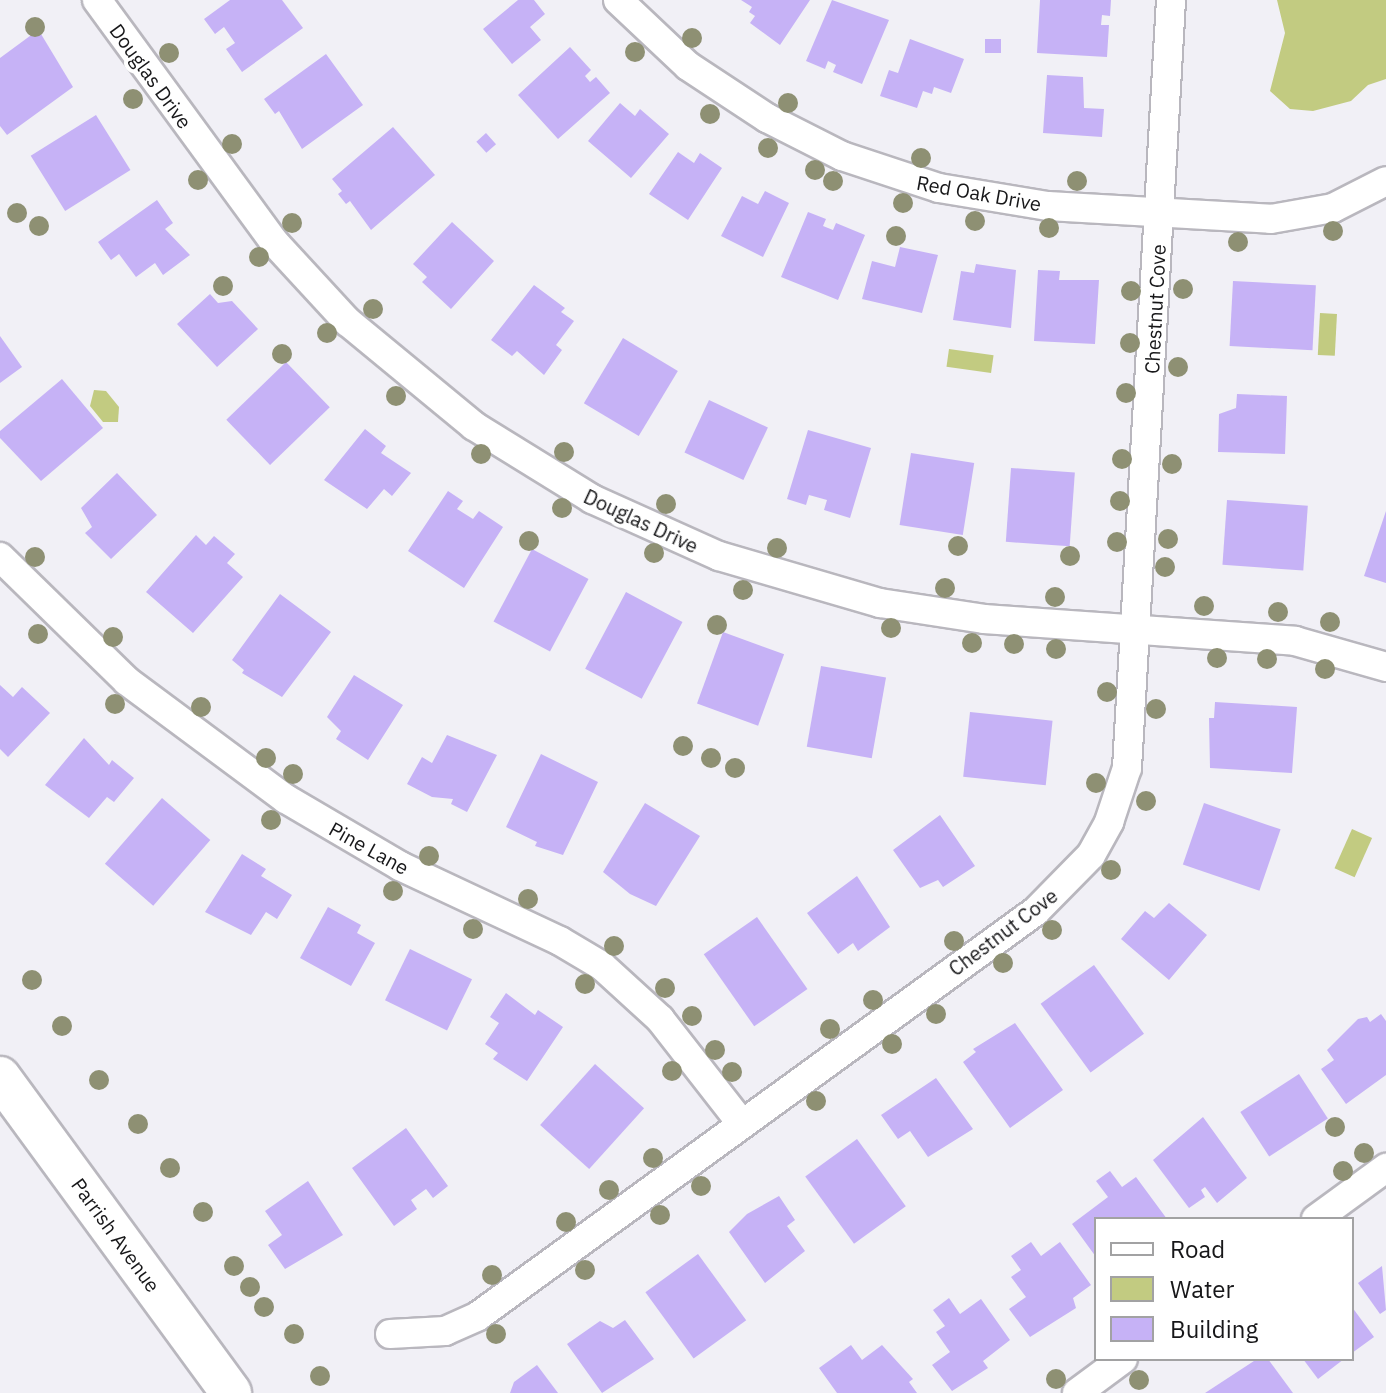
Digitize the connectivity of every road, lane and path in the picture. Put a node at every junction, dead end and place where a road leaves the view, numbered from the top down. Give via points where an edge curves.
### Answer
1 (97, 0) edge
2 (618, 0) edge
3 (1171, 0) edge
4 (1386, 181) edge
5 (1160, 213) junction
6 (0, 557) edge
7 (1137, 629) junction
8 (1386, 667) edge
9 (0, 1077) edge
10 (742, 1124) junction
11 (1386, 1168) edge
12 (1319, 1217) edge
13 (390, 1334) dead end
14 (1120, 1361) edge
15 (231, 1393) edge
16 (1077, 1393) edge

1 - 7 street, Douglas Drive via 232,187 330,304 427,390 530,464 683,542 824,589 957,616
2 - 5 street, Red Oak Drive via 678,57 738,100 869,167 983,198
3 - 5 street, Chestnut Cove
4 - 5 street, Red Oak Drive via 1333,208 1288,218
5 - 7 street, Chestnut Cove
6 - 10 street, Pine Lane via 127,681 275,792 400,866 602,966 671,1030
7 - 8 street, Douglas Drive via 1295,641
7 - 10 street, Chestnut Cove via 1127,768 1109,822 1086,862 1036,911
9 - 15 street, Parrish Avenue
10 - 13 street, Chestnut Cove via 478,1316 445,1331
11 - 12 street
14 - 16 street

